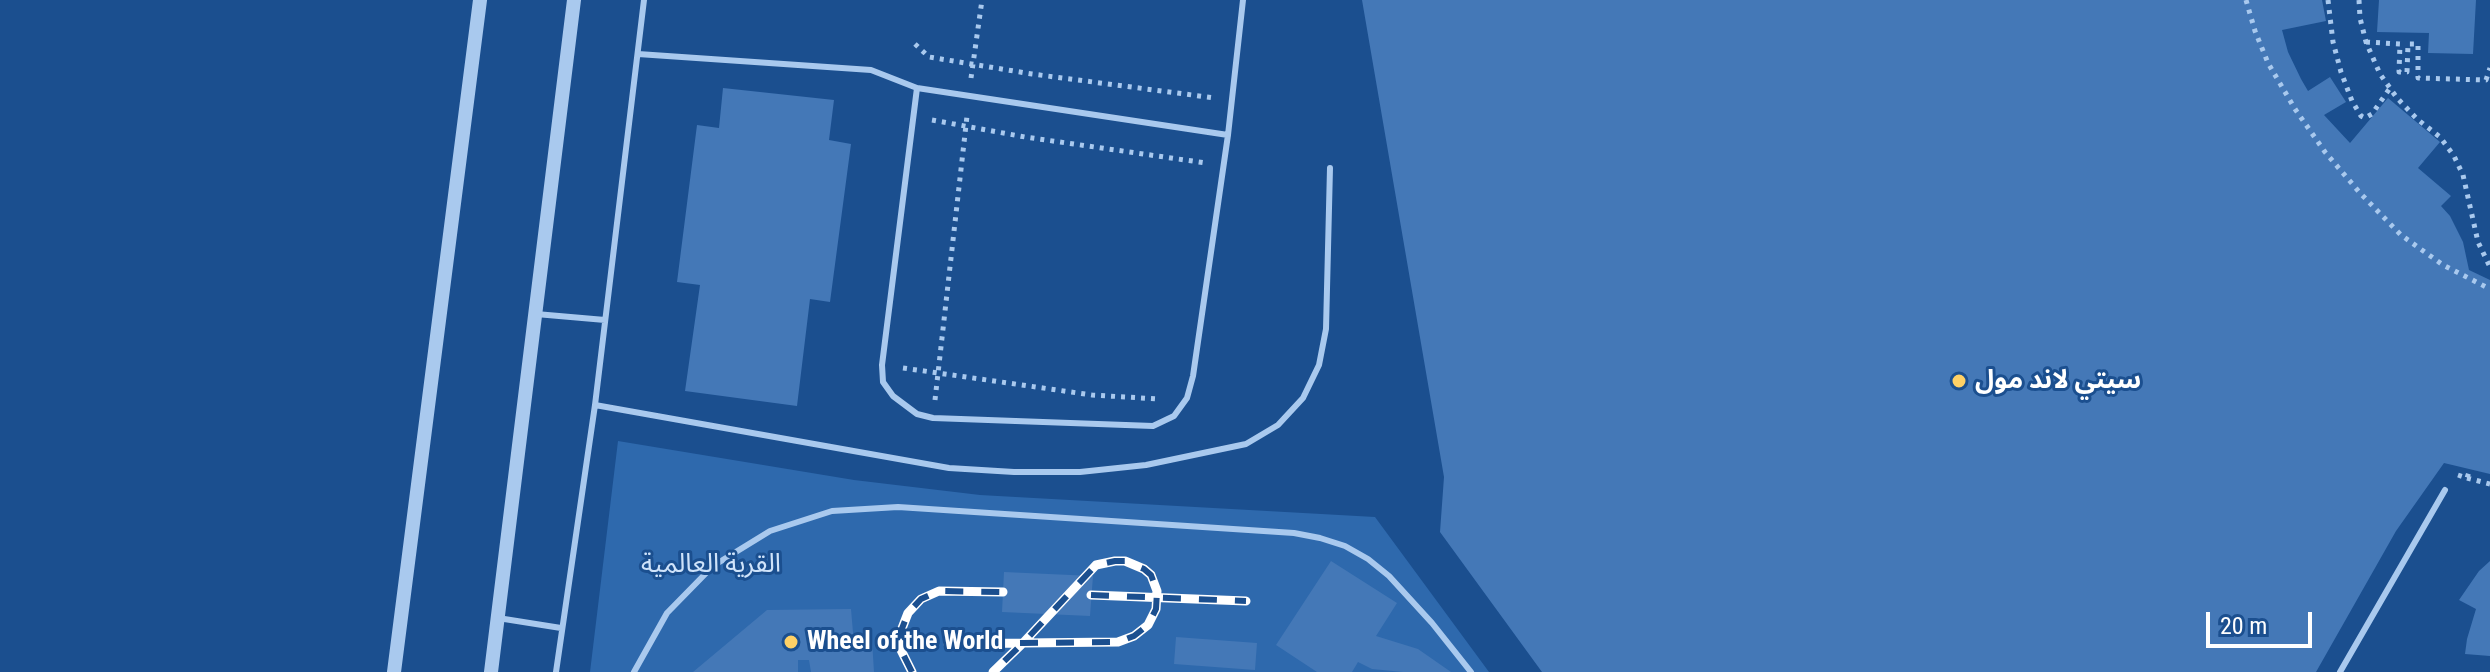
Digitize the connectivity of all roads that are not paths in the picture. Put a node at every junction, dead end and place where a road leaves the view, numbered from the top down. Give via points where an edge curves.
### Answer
1 (480, 0) edge
2 (574, 0) edge
3 (644, 0) edge
4 (1243, 0) edge
5 (638, 54) junction
6 (917, 88) junction
7 (1228, 135) junction
8 (1330, 168) dead end
9 (536, 314) junction
10 (605, 320) junction
11 (595, 405) junction
12 (2445, 490) dead end
13 (498, 618) junction
14 (561, 628) junction
15 (394, 672) edge
16 (491, 672) edge
17 (556, 672) edge
18 (634, 672) edge
19 (1471, 672) edge
20 (2340, 672) edge

1 - 15 street
2 - 9 street
3 - 5 lane
4 - 7 lane
5 - 6 lane via 871,70
5 - 10 lane
6 - 7 lane
6 - 7 lane via 882,365 883,382 893,396 917,414 933,418 1153,426 1174,416 1187,398 1193,376
8 - 11 lane via 1326,329 1319,365 1303,398 1278,425 1246,444 1146,465 1014,472 949,468
9 - 10 lane
9 - 13 street
10 - 11 lane
11 - 14 lane
12 - 20 lane
13 - 14 lane
13 - 16 street
14 - 17 lane
18 - 19 lane via 667,613 724,559 770,531 832,511 898,507 1320,538 1345,546 1389,576

